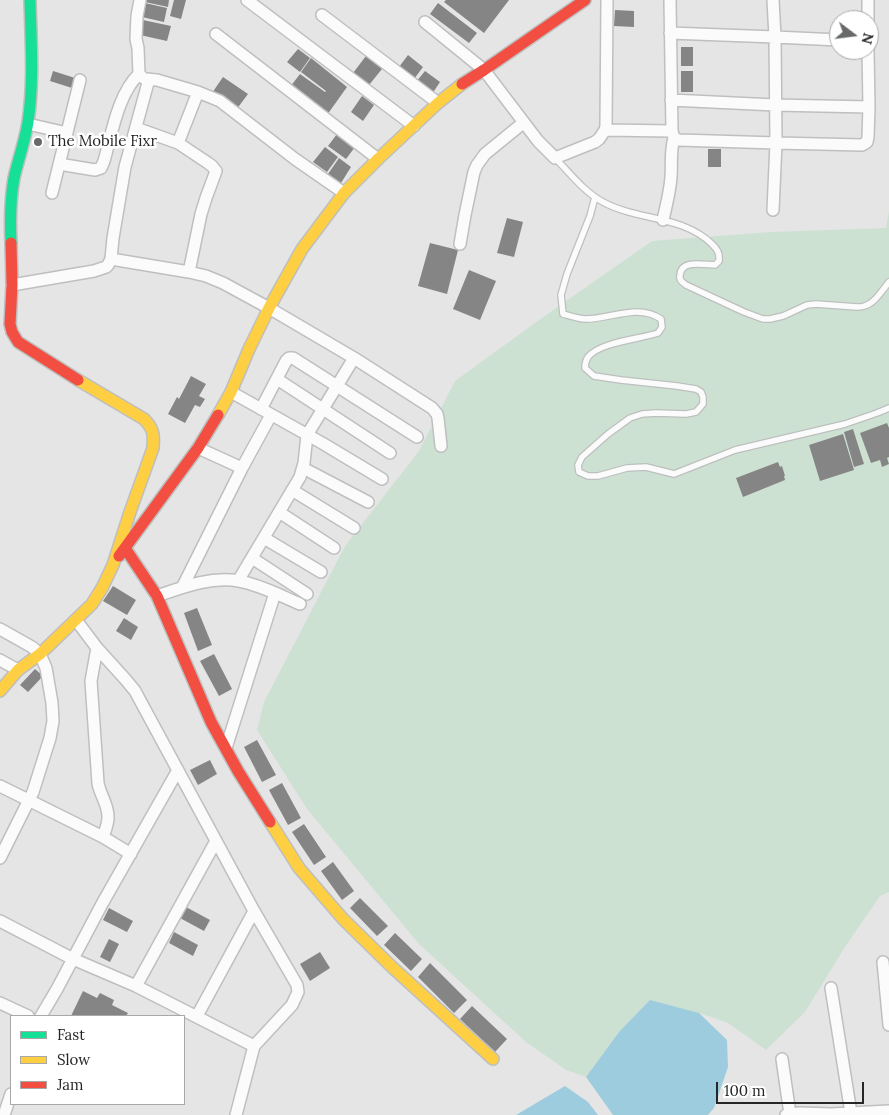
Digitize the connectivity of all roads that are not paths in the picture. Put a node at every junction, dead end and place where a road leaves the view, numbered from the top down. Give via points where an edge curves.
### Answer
1 (30, 0) edge
2 (140, 0) edge
3 (247, 0) edge
4 (585, 0) edge
5 (607, 0) edge
6 (670, 0) edge
7 (773, 0) edge
8 (322, 15) dead end
9 (425, 22) dead end
10 (670, 33) junction
11 (216, 34) dead end
12 (775, 37) junction
13 (829, 40) edge
14 (868, 60) edge
15 (484, 70) junction
16 (139, 74) junction
17 (149, 79) junction
18 (80, 80) dead end
19 (198, 92) junction
20 (671, 100) junction
21 (438, 103) junction
22 (775, 105) junction
23 (869, 107) junction
24 (523, 123) junction
25 (28, 124) junction
26 (414, 126) junction
27 (605, 130) junction
28 (112, 132) junction
29 (67, 133) junction
30 (134, 134) junction
31 (673, 134) junction
32 (178, 143) junction
33 (776, 143) junction
34 (555, 158) junction
35 (378, 159) junction
36 (59, 164) junction
37 (52, 193) dead end
38 (344, 193) junction
39 (595, 198) junction
40 (773, 210) dead end
41 (663, 220) junction
42 (5, 225) edge
43 (460, 244) dead end
44 (111, 259) junction
45 (189, 272) junction
46 (889, 282) edge
47 (12, 285) junction
48 (270, 308) junction
49 (0, 328) edge
50 (12, 332) junction
51 (354, 358) junction
52 (276, 379) junction
53 (337, 386) junction
54 (231, 392) junction
55 (889, 408) edge
56 (322, 410) junction
57 (266, 412) junction
58 (307, 435) junction
59 (417, 437) dead end
60 (441, 446) dead end
61 (198, 448) junction
62 (390, 454) dead end
63 (242, 468) junction
64 (303, 468) junction
65 (382, 479) dead end
66 (292, 490) junction
67 (368, 502) dead end
68 (279, 512) junction
69 (354, 528) dead end
70 (264, 538) junction
71 (125, 548) junction
72 (334, 548) dead end
73 (252, 558) junction
74 (113, 565) junction
75 (321, 572) dead end
76 (238, 581) junction
77 (183, 586) junction
78 (275, 593) junction
79 (307, 594) dead end
80 (156, 596) junction
81 (300, 604) dead end
82 (76, 620) junction
83 (0, 629) edge
84 (97, 648) junction
85 (40, 654) junction
86 (0, 660) edge
87 (18, 670) junction
88 (0, 692) edge
89 (226, 748) junction
90 (178, 770) junction
91 (0, 786) edge
92 (30, 801) junction
93 (103, 837) junction
94 (216, 840) junction
95 (131, 854) junction
96 (0, 858) edge
97 (254, 911) junction
98 (0, 921) edge
99 (73, 959) junction
100 (883, 962) dead end
101 (136, 986) junction
102 (831, 988) dead end
103 (0, 1003) edge
104 (26, 1015) edge
105 (42, 1015) edge
106 (197, 1016) junction
107 (889, 1025) edge
108 (254, 1046) junction
109 (493, 1059) dead end
110 (782, 1059) dead end
111 (10, 1097) edge
112 (883, 1113) edge
113 (788, 1114) edge
114 (810, 1114) edge
115 (846, 1114) edge
116 (4, 1115) edge
117 (236, 1115) edge

1 - 25 street via 32,72
2 - 16 street via 136,33
3 - 26 street
4 - 15 street
5 - 27 street
6 - 10 street
7 - 12 street
8 - 21 street
9 - 15 street
10 - 12 street
10 - 20 street
11 - 35 street
12 - 13 street
12 - 22 street
14 - 23 street
15 - 21 street
15 - 24 street
16 - 17 street
16 - 28 street via 127,90
17 - 19 street
17 - 30 street
18 - 29 street
19 - 32 street
19 - 38 street via 220,101
20 - 22 street
20 - 31 street
21 - 26 street
22 - 23 street
22 - 33 street
23 - 33 street via 868,137 864,144
24 - 34 street
24 - 43 street via 485,154 477,165
25 - 29 street
25 - 42 street
26 - 35 street
27 - 31 street
27 - 34 street via 595,142
28 - 30 street
28 - 36 street via 101,168 95,170
29 - 36 street
30 - 32 street
30 - 44 street via 122,182
31 - 33 street via 679,140
31 - 41 street via 671,177
32 - 45 street via 216,171 204,206
33 - 40 street
34 - 39 lane
35 - 38 street
36 - 37 street
38 - 48 street via 302,250
39 - 41 lane via 620,209
39 - 55 lane via 561,295 563,314 587,319 637,312 653,314 661,319 662,327 658,334 603,347 588,356 585,368 594,376 696,389 701,392 703,404 696,412 686,414 656,413 630,418 582,457 579,472 598,476 627,468 646,467 674,474 735,450 845,424
41 - 46 lane via 699,234 719,253 719,261 715,265 683,268 681,282 756,317 770,319 816,304 863,306 872,302
42 - 47 street
44 - 45 street
44 - 47 street via 106,267 94,271
45 - 48 street via 223,283
47 - 50 street
48 - 51 street
48 - 54 street
49 - 50 street
50 - 74 street via 18,342 150,425 153,448
51 - 53 street
51 - 60 street via 435,411
52 - 53 street via 286,361 293,358
52 - 56 street
52 - 57 street
53 - 56 street
53 - 59 street
54 - 57 street
54 - 61 street
56 - 58 street
56 - 62 street
57 - 58 street
57 - 63 street
58 - 64 street
58 - 65 street
61 - 63 street
61 - 71 street
63 - 77 street
64 - 66 street
64 - 67 street
66 - 68 street
66 - 69 street
68 - 70 street
68 - 72 street
70 - 73 street
70 - 75 street
71 - 74 street
71 - 80 street
73 - 76 street
73 - 79 street
74 - 82 street via 92,604
76 - 77 street via 208,581
76 - 78 street
77 - 80 street
78 - 81 street
78 - 89 street
80 - 89 street via 211,722
82 - 84 street
82 - 85 street
83 - 85 street
84 - 90 street via 135,691
84 - 93 street via 91,691 99,792 109,817
85 - 87 street
85 - 92 street via 46,668 53,721
86 - 87 street
87 - 88 street
89 - 109 street via 310,882 374,950
90 - 94 street
90 - 95 street
91 - 92 street
92 - 93 street
92 - 96 street
93 - 95 street
94 - 97 street
94 - 101 street
95 - 99 street
97 - 106 street
97 - 108 street via 298,988 292,1005
98 - 99 street
99 - 101 street
99 - 105 street
100 - 107 street
101 - 106 street
102 - 115 street
103 - 104 street
106 - 108 street
108 - 117 street
110 - 113 street
111 - 116 street
112 - 115 street
113 - 114 street
114 - 115 street

